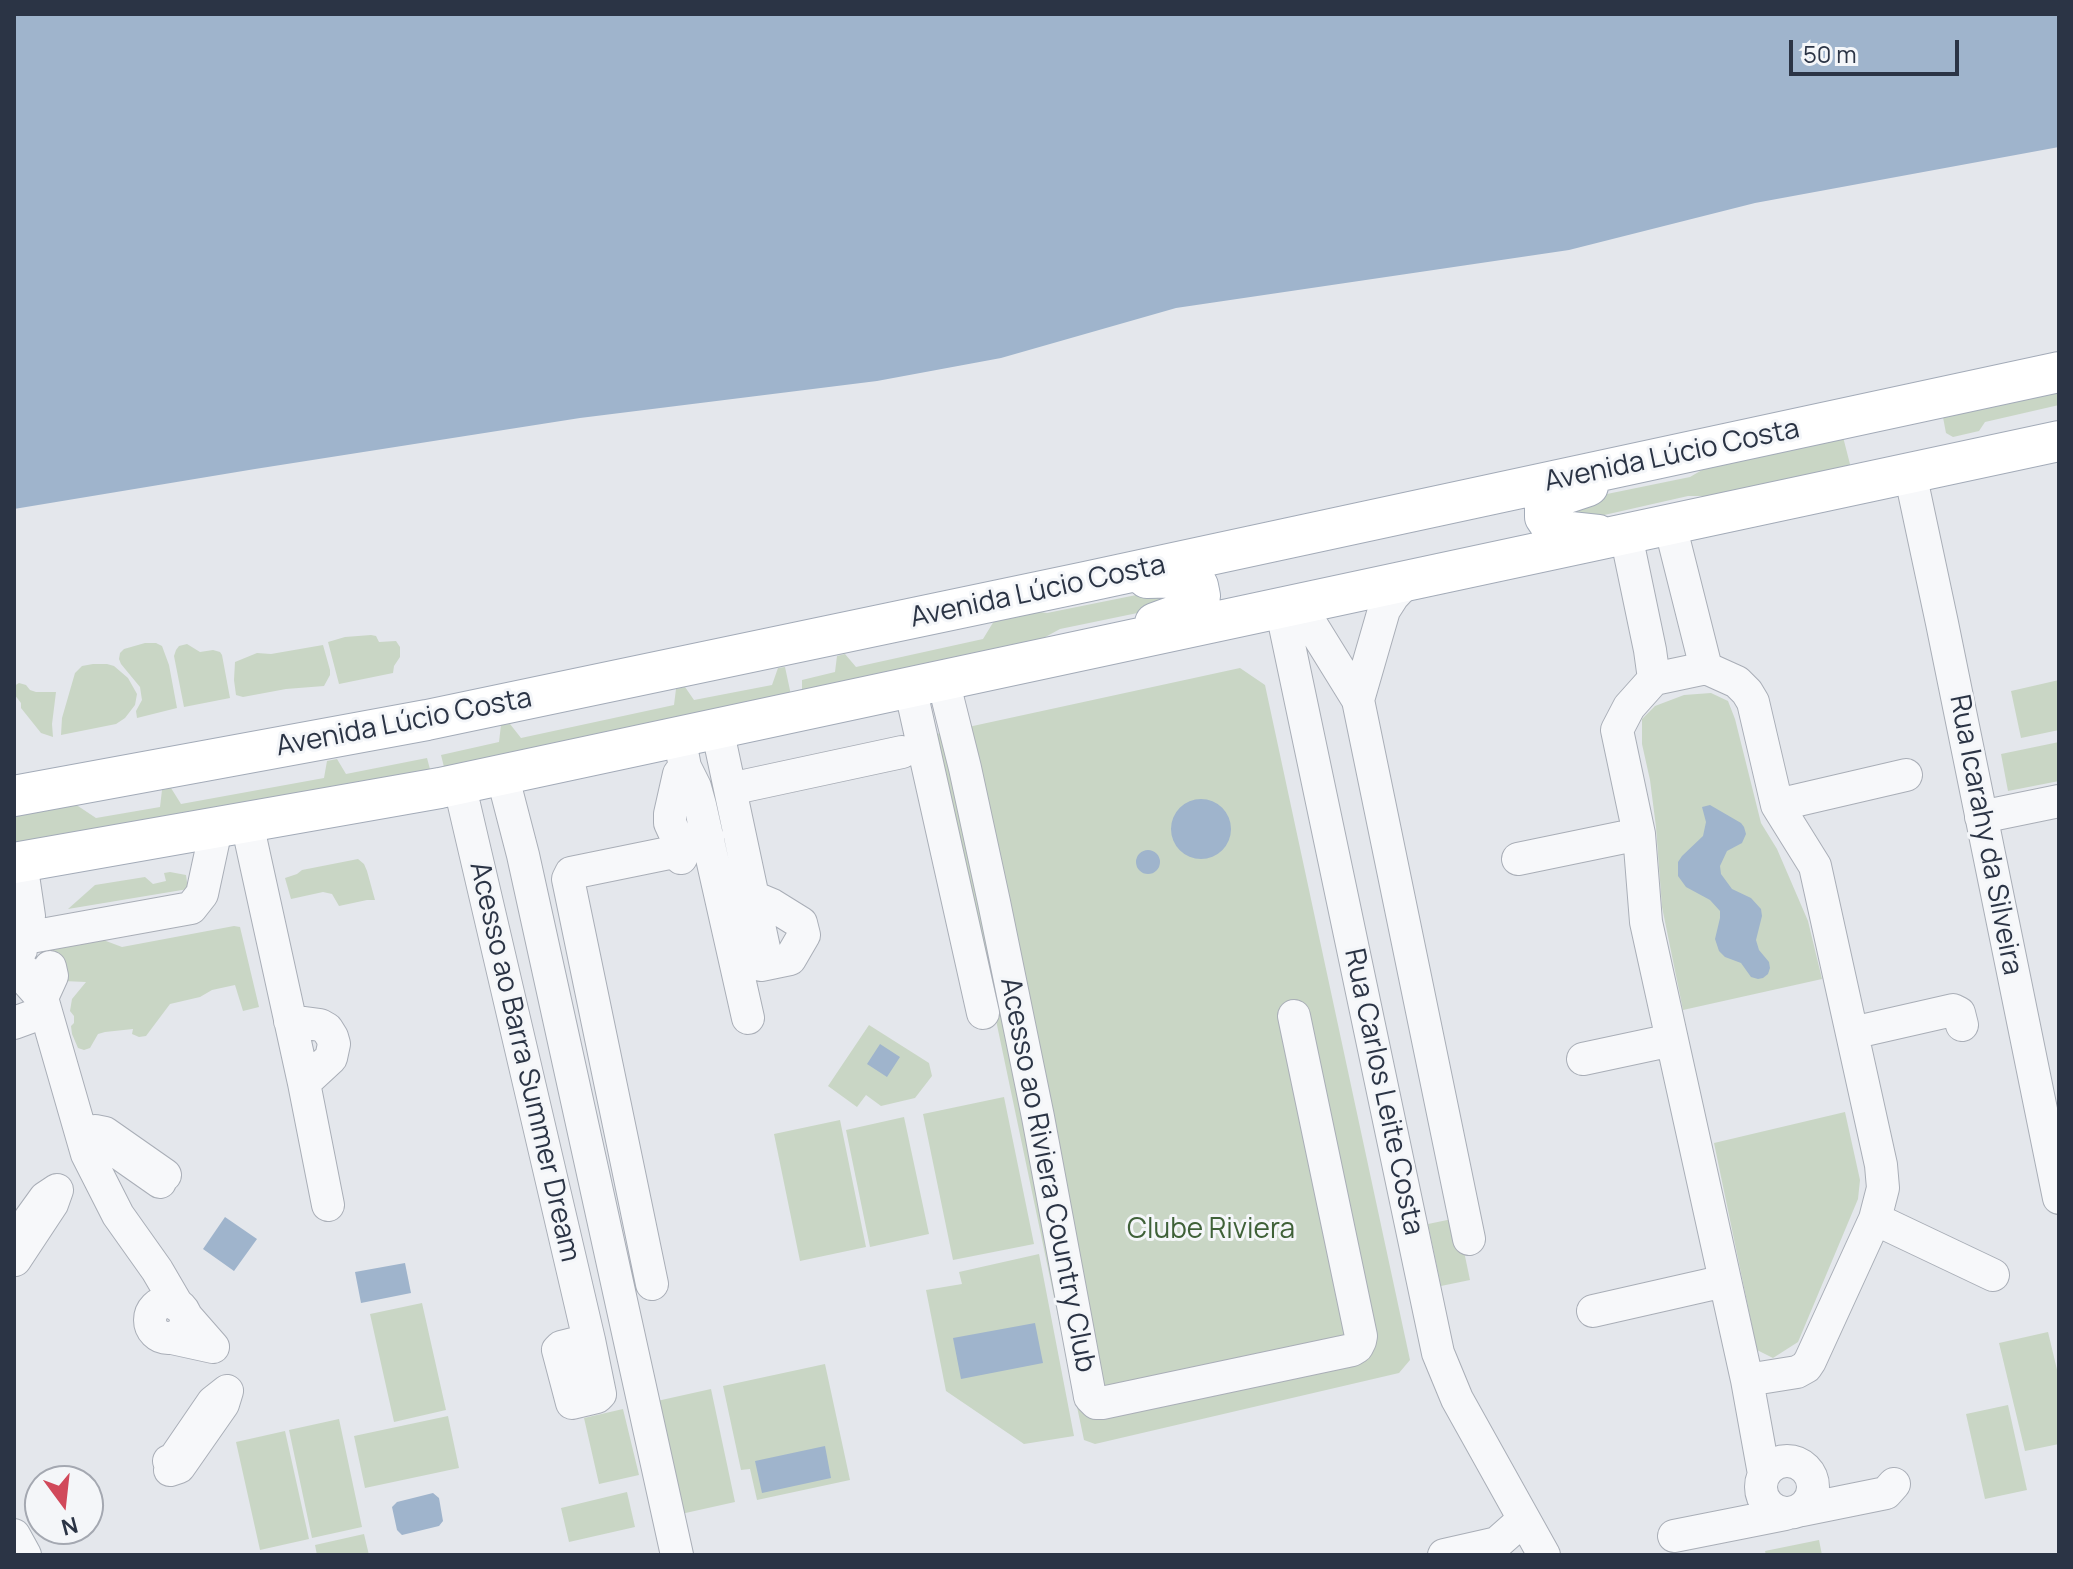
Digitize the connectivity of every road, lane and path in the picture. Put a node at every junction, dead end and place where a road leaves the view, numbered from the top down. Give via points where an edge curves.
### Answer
1 (2059, 372) edge
2 (2059, 441) edge
3 (1679, 454) junction
4 (1910, 473) junction
5 (1670, 525) junction
6 (1621, 536) junction
7 (1408, 580) junction
8 (1085, 582) junction
9 (1686, 592) junction
10 (1641, 603) junction
11 (1290, 605) junction
12 (1080, 650) junction
13 (1706, 668) junction
14 (1654, 679) junction
15 (927, 684) junction
16 (1358, 700) junction
17 (694, 743) junction
18 (902, 752) dead end
19 (502, 774) junction
20 (1906, 775) dead end
21 (459, 783) junction
22 (730, 789) junction
23 (14, 796) edge
24 (2059, 801) edge
25 (1777, 805) junction
26 (1981, 817) junction
27 (232, 826) junction
28 (1639, 834) junction
29 (690, 847) junction
30 (1518, 859) dead end
31 (17, 862) edge
32 (753, 897) dead end
33 (33, 966) edge
34 (1950, 983) dead end
35 (983, 1013) dead end
36 (1294, 1016) dead end
37 (748, 1018) dead end
38 (14, 1023) edge
39 (1962, 1025) dead end
40 (1851, 1027) junction
41 (1673, 1047) junction
42 (1585, 1065) dead end
43 (2045, 1065) edge
44 (85, 1133) junction
45 (162, 1178) dead end
46 (57, 1190) junction
47 (2059, 1198) edge
48 (328, 1205) dead end
49 (1875, 1219) junction
50 (1469, 1239) dead end
51 (14, 1241) edge
52 (15, 1260) edge
53 (1993, 1275) dead end
54 (1725, 1281) junction
55 (652, 1284) dead end
56 (1593, 1311) dead end
57 (589, 1340) dead end
58 (1747, 1380) junction
59 (169, 1466) dead end
60 (1764, 1474) junction
61 (1894, 1484) dead end
62 (1793, 1512) junction
63 (14, 1535) edge
64 (1674, 1536) dead end
65 (1528, 1543) edge
66 (25, 1555) edge
67 (677, 1555) edge
68 (1444, 1555) edge

1 - 3 main road, Avenida Lúcio Costa
2 - 4 main road
3 - 6 main road via 1552,498 1545,506 1545,517 1561,531
3 - 8 main road, Avenida Lúcio Costa
4 - 5 main road
4 - 26 street, Rua Icarahy da Silveira
5 - 6 main road
5 - 9 street
6 - 7 main road
6 - 10 street
7 - 11 main road
7 - 16 street via 1384,610
8 - 12 main road via 1189,577 1200,596 1193,609
8 - 23 main road, Avenida Lúcio Costa via 427,720
9 - 10 street
9 - 13 street
10 - 14 street
11 - 12 main road
11 - 16 street
11 - 65 street, Rua Carlos Leite Costa via 1438,1353
12 - 15 main road
13 - 14 street
13 - 25 street via 1737,682 1753,702
14 - 28 street via 1617,730
15 - 17 main road
15 - 35 street
15 - 36 street, Acesso ao Riviera Country Club via 965,768 1090,1397 1096,1403 1357,1347 1361,1336
16 - 50 street
17 - 19 main road
17 - 22 street
17 - 29 street
18 - 22 street
19 - 21 main road
19 - 67 street
20 - 25 street
21 - 27 main road
21 - 57 street, Acesso ao Barra Summer Dream
22 - 32 street
24 - 26 street
25 - 40 street via 1815,866
26 - 43 street, Rua Icarahy da Silveira
27 - 31 main road
27 - 33 street via 191,908
27 - 48 street via 290,1021
28 - 30 street
28 - 41 street via 1646,922
29 - 37 street
29 - 55 street via 571,873 568,879
31 - 33 street
33 - 38 street
33 - 44 street
34 - 40 street via 1946,998
39 - 40 street via 1953,1010
40 - 49 street via 1881,1165 1883,1188
41 - 42 street
41 - 54 street
43 - 47 street, Rua Icarahy da Silveira
44 - 45 street via 105,1133
44 - 46 street
44 - 59 street via 118,1215 157,1270 172,1318 213,1347 226,1377 223,1404 179,1467
46 - 51 street via 45,1198
46 - 52 street
49 - 53 street
49 - 58 street via 1806,1367
54 - 56 street
54 - 58 street
58 - 60 street
60 - 62 street via 1764,1500 1776,1512
60 - 62 street via 1777,1463 1795,1461 1813,1479 1808,1504
61 - 62 street via 1886,1493
62 - 64 street
63 - 66 street
65 - 68 street via 1497,1543

